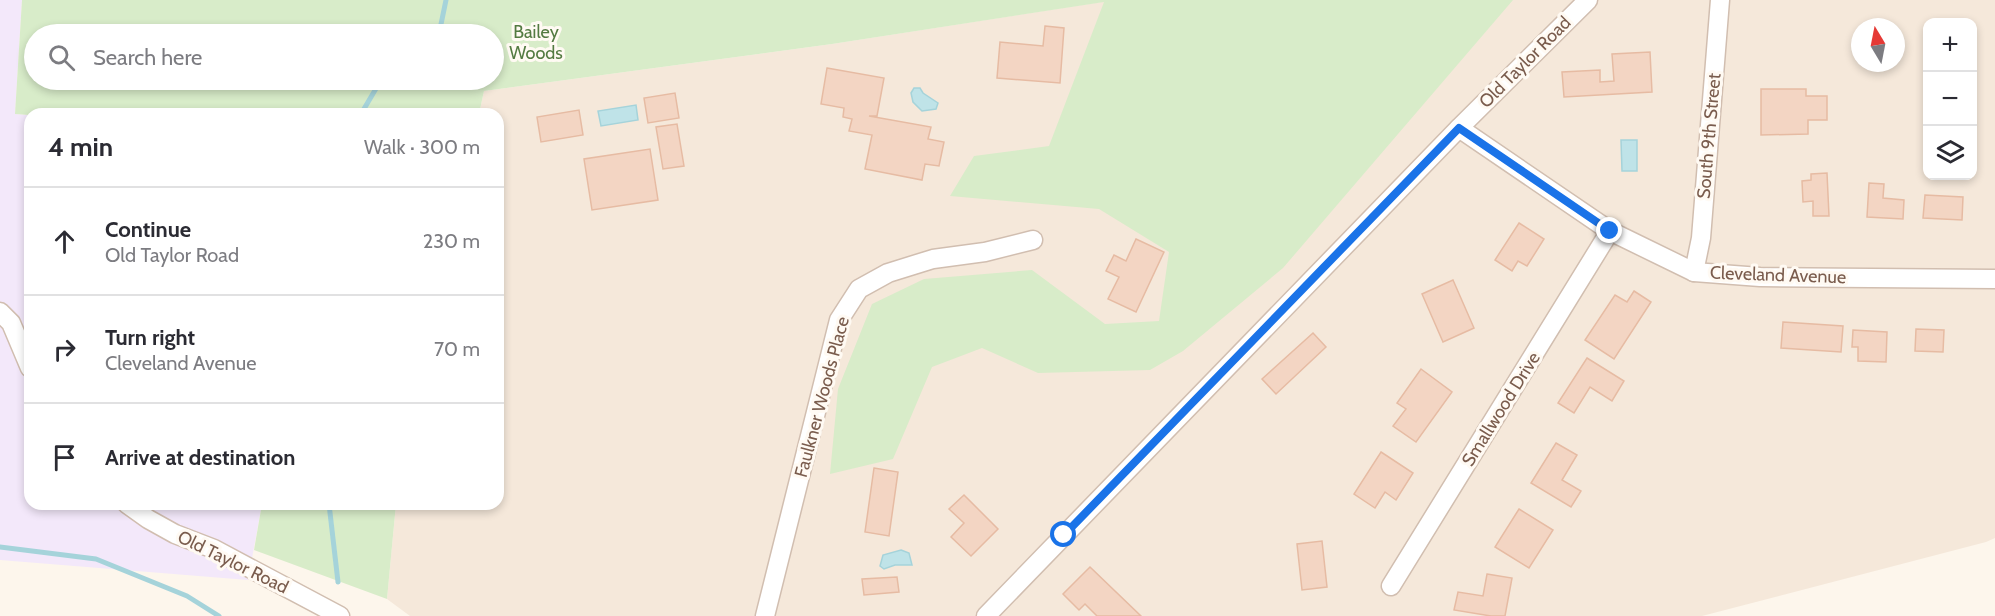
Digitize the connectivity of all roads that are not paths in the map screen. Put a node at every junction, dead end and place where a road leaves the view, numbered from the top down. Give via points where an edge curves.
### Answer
1 (1588, 0) edge
2 (1720, 0) edge
3 (1459, 128) junction
4 (1610, 231) junction
5 (1033, 240) dead end
6 (1694, 272) junction
7 (1995, 279) edge
8 (0, 312) edge
9 (24, 354) edge
10 (135, 510) edge
11 (1391, 586) dead end
12 (340, 616) edge
13 (765, 616) edge
14 (986, 616) edge

1 - 3 street, Old Taylor Road
2 - 6 street, South 9th Street via 1701,238
3 - 4 street, Cleveland Avenue
3 - 14 street, Old Taylor Road
4 - 6 street, Cleveland Avenue
4 - 11 street, Smallwood Drive
5 - 13 street, Faulkner Woods Place via 933,259 888,273 859,289 839,320
6 - 7 street, Cleveland Avenue via 1760,277
8 - 9 street via 11,323
10 - 12 street, Old Taylor Road

